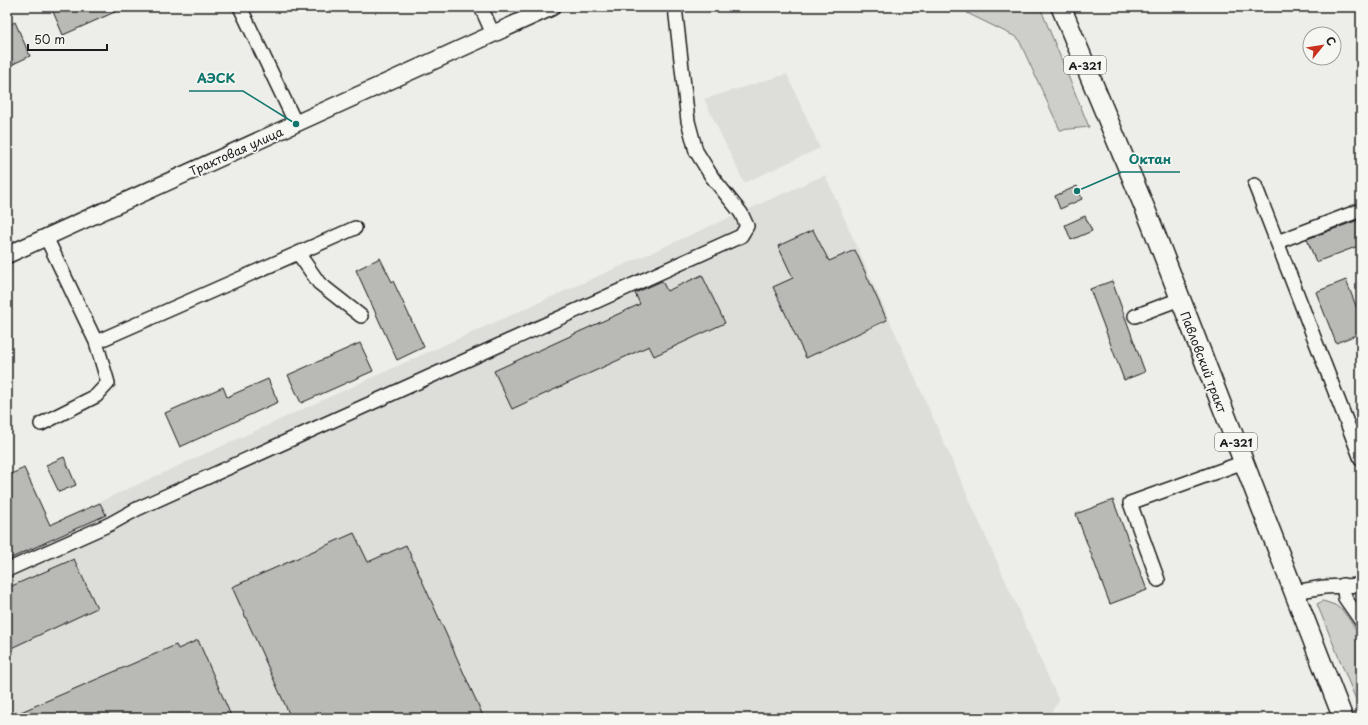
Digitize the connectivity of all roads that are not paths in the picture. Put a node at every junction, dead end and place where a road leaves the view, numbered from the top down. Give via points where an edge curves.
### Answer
1 (240, 7) edge
2 (481, 7) edge
3 (552, 7) edge
4 (675, 7) edge
5 (1061, 7) edge
6 (493, 34) junction
7 (296, 124) junction
8 (1255, 185) dead end
9 (1361, 210) edge
10 (355, 228) dead end
11 (46, 237) junction
12 (1276, 242) junction
13 (298, 253) junction
14 (7, 255) edge
15 (1180, 299) junction
16 (361, 316) dead end
17 (1135, 316) dead end
18 (96, 342) junction
19 (41, 424) dead end
20 (1361, 459) edge
21 (1244, 462) junction
22 (7, 570) edge
23 (1158, 580) dead end
24 (1343, 585) junction
25 (1361, 585) edge
26 (1294, 592) junction
27 (1361, 621) edge
28 (1321, 661) junction
29 (1335, 718) edge
30 (1343, 718) edge

1 - 7 street
2 - 6 street
3 - 6 main road, Трактовая улица
4 - 22 street via 688,120 696,151 712,177 741,213 747,226 741,236
5 - 15 highway, Павловский тракт / А-321
6 - 7 main road, Трактовая улица
7 - 11 main road, Трактовая улица
8 - 12 street
9 - 12 street
10 - 13 street
11 - 14 main road, Трактовая улица
11 - 18 street
12 - 20 street
13 - 16 street via 319,283
13 - 18 street
15 - 17 street
15 - 21 highway, Павловский тракт / А-321
18 - 19 street via 108,383 96,396
21 - 23 street via 1130,503
21 - 26 highway, Павловский тракт / А-321
24 - 25 street
24 - 26 street
24 - 27 street via 1345,598
26 - 28 highway, Павловский тракт / А-321
28 - 29 highway
28 - 30 highway, Павловский тракт / А-321

